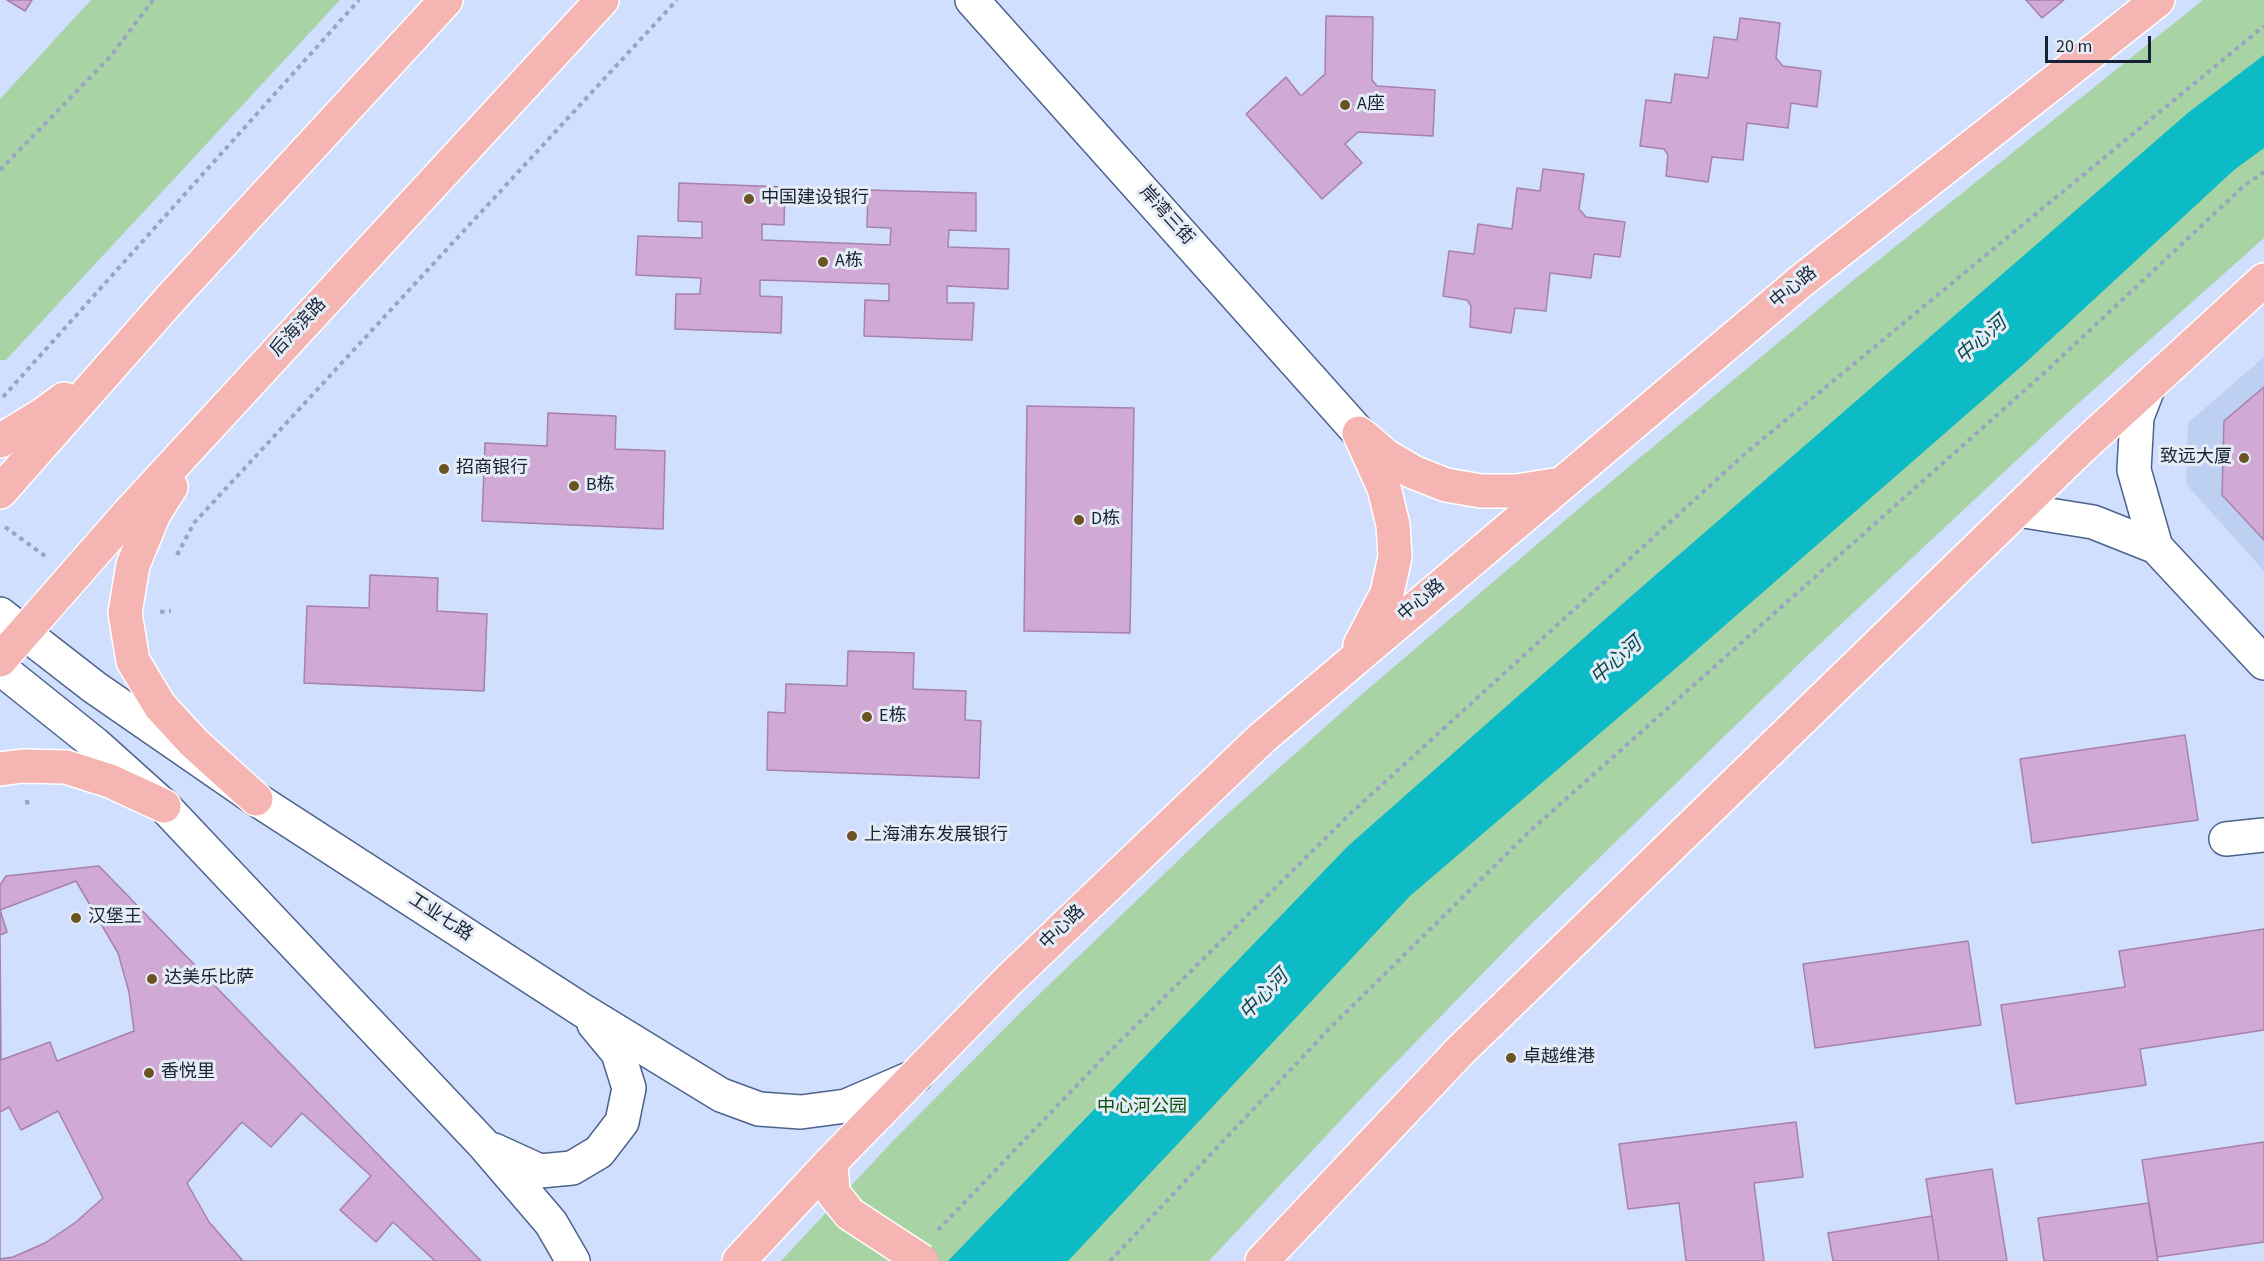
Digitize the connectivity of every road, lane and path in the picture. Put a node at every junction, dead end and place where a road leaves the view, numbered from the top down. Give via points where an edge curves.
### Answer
1 (153, 0) edge
2 (359, 0) edge
3 (446, 0) edge
4 (602, 0) edge
5 (677, 0) edge
6 (972, 0) edge
7 (2158, 0) edge
8 (2264, 26) edge
9 (0, 170) edge
10 (2264, 172) edge
11 (2264, 280) edge
12 (114, 362) junction
13 (2149, 386) junction
14 (0, 400) edge
15 (204, 432) junction
16 (1359, 433) junction
17 (0, 441) edge
18 (1562, 483) junction
19 (0, 492) edge
20 (2018, 510) junction
21 (2156, 547) junction
22 (174, 563) dead end
23 (12, 623) edge
24 (0, 660) edge
25 (2264, 663) edge
26 (1348, 664) junction
27 (0, 668) edge
28 (0, 769) edge
29 (256, 799) junction
30 (164, 806) junction
31 (2264, 835) edge
32 (2226, 839) dead end
33 (582, 1010) junction
34 (916, 1076) junction
35 (485, 1146) junction
36 (831, 1162) junction
37 (927, 1249) edge
38 (573, 1261) edge
39 (739, 1261) edge
40 (1110, 1261) edge
41 (1262, 1261) edge

1 - 9 path via 110,57
2 - 14 path
3 - 12 main road
4 - 15 main road, 后海滨路
5 - 22 path via 194,523
6 - 16 street, 岸湾三街
7 - 18 main road, 中心路 via 1800,282
8 - 37 path via 1738,460 1351,813 1108,1053
10 - 40 path via 2245,185 2043,374 1530,831 1329,1029
11 - 13 main road
12 - 17 main road
12 - 19 main road
13 - 20 main road
13 - 21 street via 2137,417 2134,470
15 - 23 main road, 后海滨路
15 - 29 main road via 154,514 133,565 125,613 133,661 160,706
16 - 18 main road via 1386,456 1446,485 1480,491 1517,491
16 - 26 main road via 1384,489 1393,525 1395,557 1387,593
18 - 26 main road, 中心路
20 - 21 street via 2093,522
20 - 41 main road via 1460,1051
21 - 25 street
23 - 24 main road, 后海滨路
23 - 29 street, 工业七路 via 94,687
26 - 34 main road, 中心路 via 1262,738 1008,981
27 - 30 street via 95,744
28 - 30 main road via 66,767 110,781
29 - 33 street, 工业七路
30 - 35 street
31 - 32 street
33 - 34 street, 工业七路 via 721,1095 759,1109 801,1113 846,1106
33 - 35 street via 618,1053 629,1088 622,1122 599,1152 572,1168 540,1171
34 - 36 main road, 中心路
35 - 38 street via 551,1223
36 - 37 main road, bridge via 833,1193 850,1214
36 - 39 main road, 中心路

